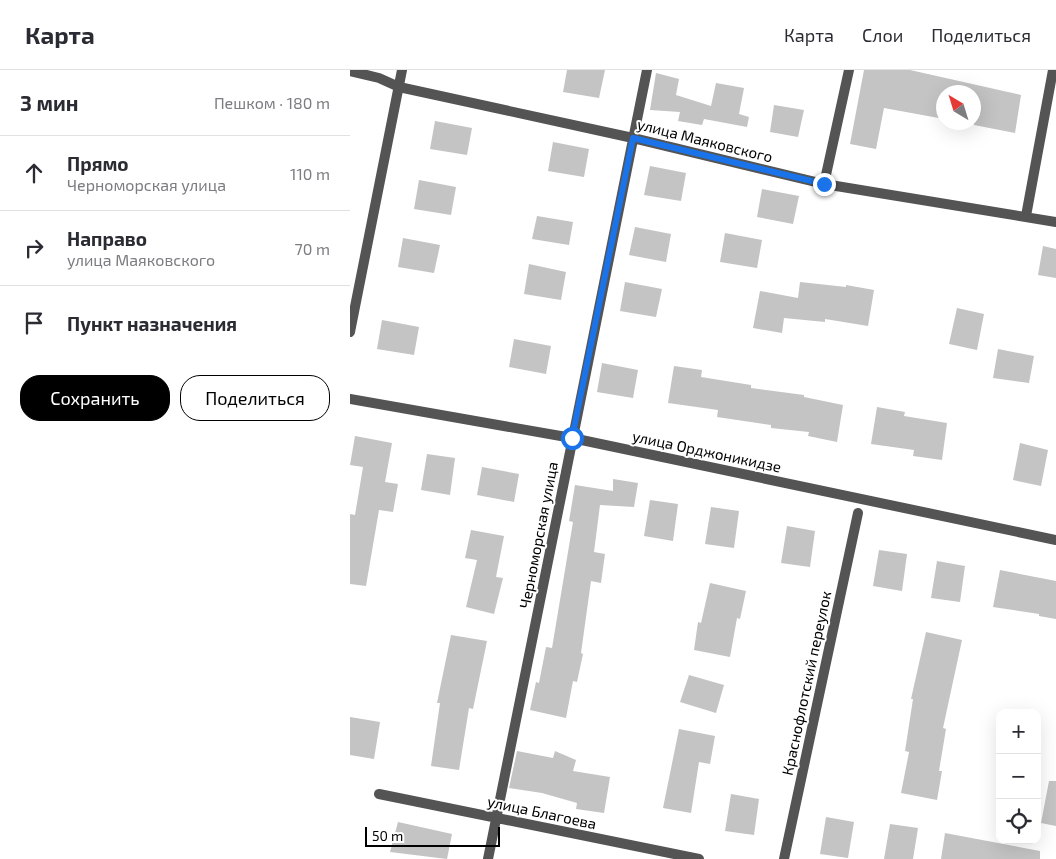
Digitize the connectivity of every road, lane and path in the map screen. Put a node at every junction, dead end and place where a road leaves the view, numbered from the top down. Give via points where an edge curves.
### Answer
1 (402, 70) edge
2 (647, 70) edge
3 (849, 70) edge
4 (1053, 70) edge
5 (350, 71) edge
6 (399, 87) junction
7 (633, 138) junction
8 (824, 184) junction
9 (1026, 216) junction
10 (1056, 222) edge
11 (350, 332) edge
12 (350, 399) edge
13 (572, 438) junction
14 (858, 513) dead end
15 (1056, 540) edge
16 (379, 794) dead end
17 (497, 818) junction
18 (488, 859) edge
19 (699, 859) edge
20 (784, 859) edge

1 - 6 street
2 - 7 street, Черноморская улица
3 - 8 street
4 - 9 street
5 - 6 street, улица Маяковского
6 - 7 street, улица Маяковского
6 - 11 street
7 - 8 street, улица Маяковского
7 - 13 street, Черноморская улица
8 - 9 street, улица Маяковского
9 - 10 street, улица Маяковского
12 - 13 street, улица Орджоникидзе
13 - 15 street, улица Орджоникидзе
13 - 17 street, Черноморская улица
14 - 20 street, Краснофлотский переулок
16 - 17 street, улица Благоева
17 - 18 street, Черноморская улица
17 - 19 street, улица Благоева

